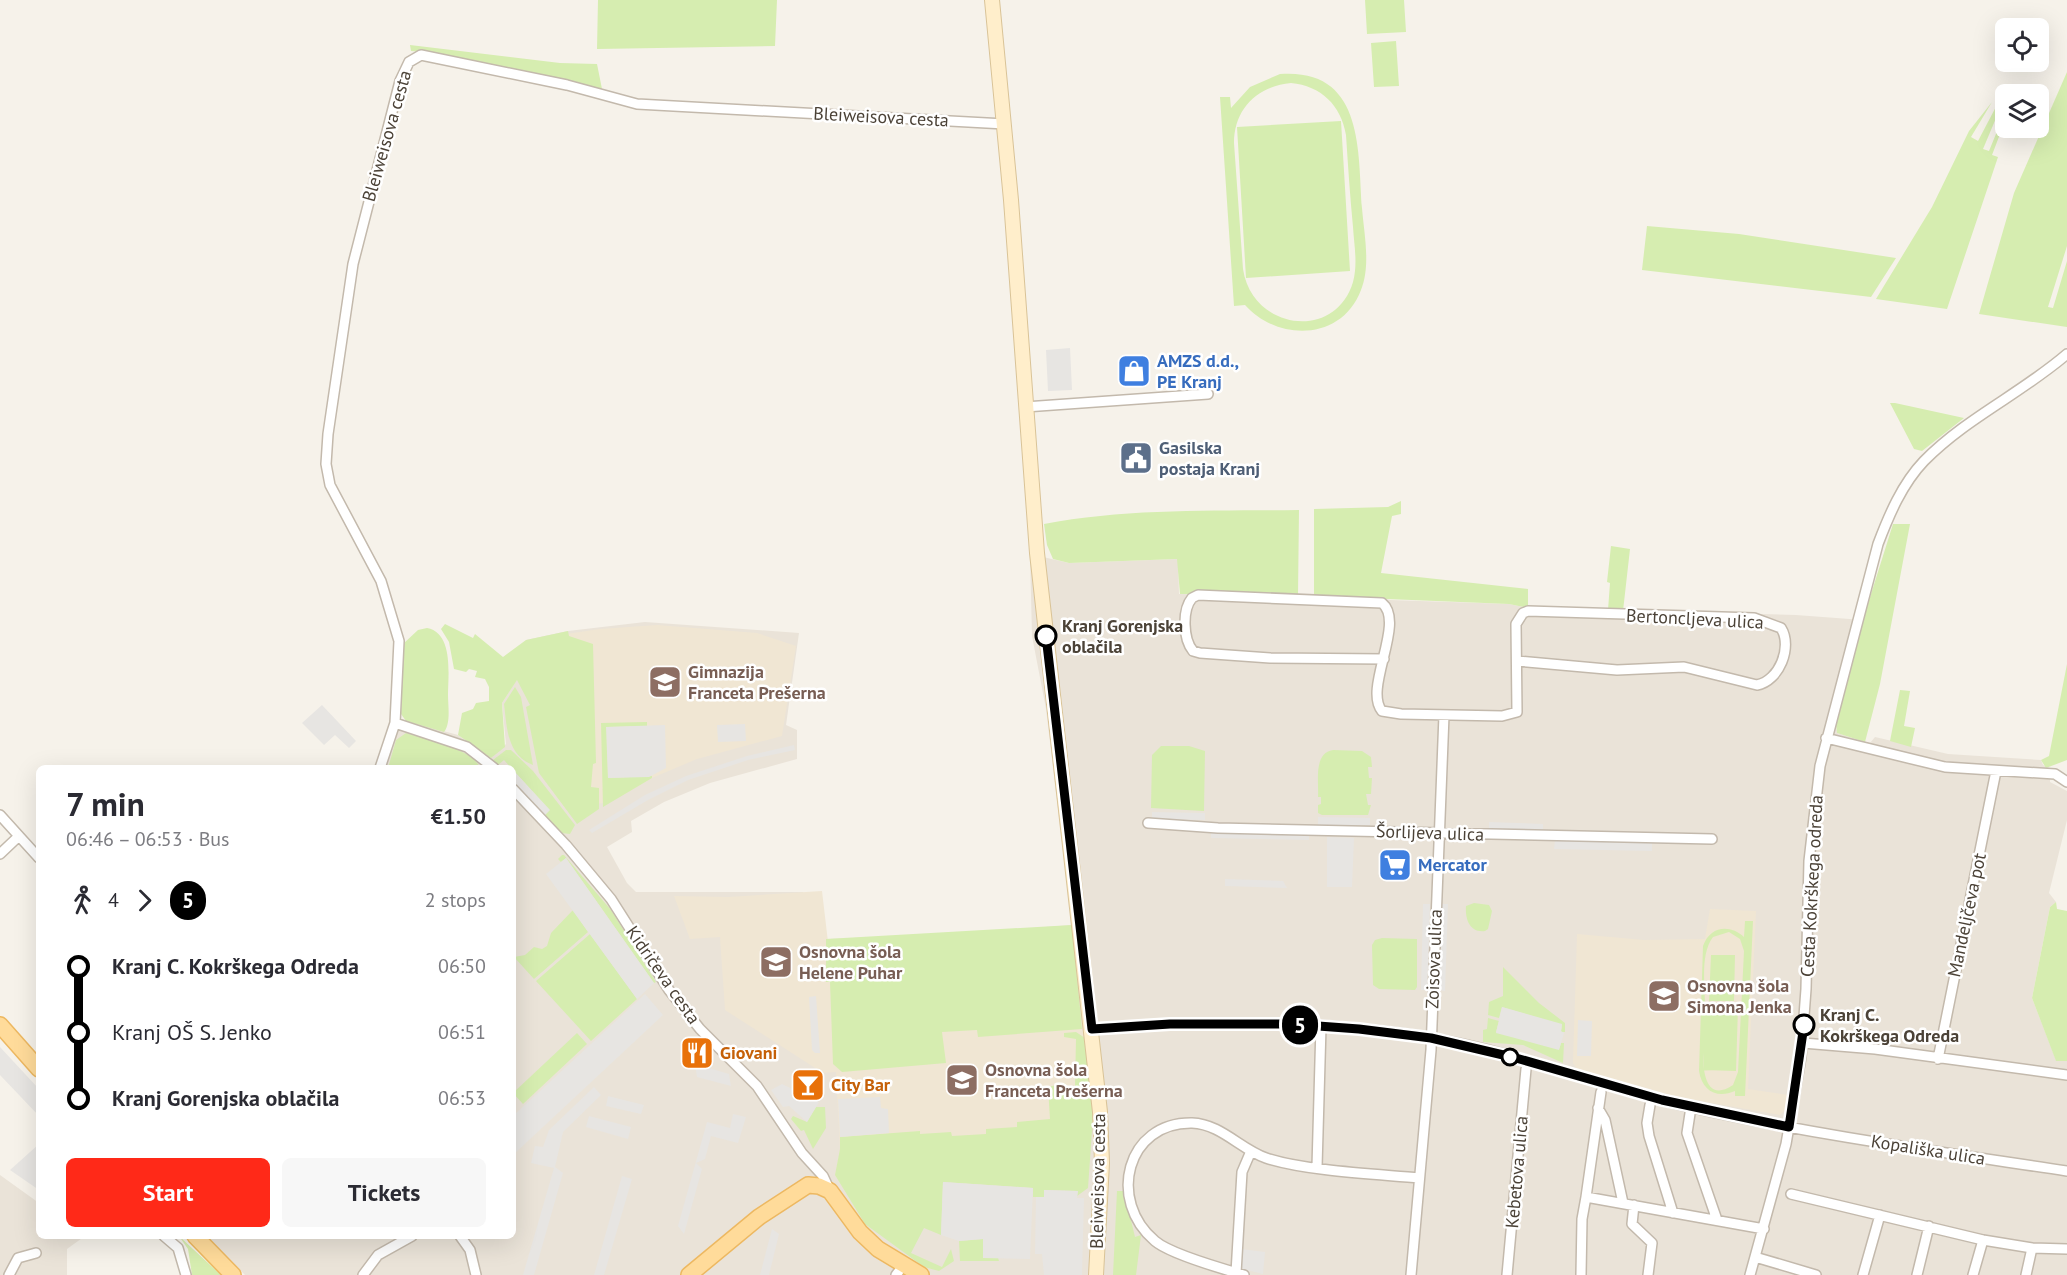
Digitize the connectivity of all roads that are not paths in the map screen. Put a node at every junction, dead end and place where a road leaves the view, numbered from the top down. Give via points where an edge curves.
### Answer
1 (992, 0) edge
2 (1005, 124) junction
3 (2067, 354) edge
4 (1208, 394) dead end
5 (1024, 406) junction
6 (1384, 659) junction
7 (1517, 661) junction
8 (1444, 715) junction
9 (395, 723) junction
10 (1826, 738) junction
11 (381, 765) edge
12 (490, 765) edge
13 (1996, 771) junction
14 (2067, 782) edge
15 (516, 792) edge
16 (0, 814) edge
17 (1148, 823) dead end
18 (1438, 833) junction
19 (20, 836) junction
20 (1712, 839) dead end
21 (0, 854) edge
22 (36, 855) edge
23 (0, 1025) edge
24 (1322, 1026) junction
25 (1092, 1029) junction
26 (1431, 1038) junction
27 (1803, 1043) junction
28 (1938, 1059) junction
29 (36, 1066) edge
30 (1527, 1069) dead end
31 (2067, 1075) edge
32 (1601, 1092) dead end
33 (1650, 1105) dead end
34 (1691, 1107) junction
35 (1598, 1108) junction
36 (1789, 1127) junction
37 (1251, 1151) junction
38 (1317, 1167) junction
39 (2067, 1171) edge
40 (1419, 1178) junction
41 (830, 1191) junction
42 (1791, 1194) dead end
43 (1586, 1197) junction
44 (1623, 1203) junction
45 (1634, 1205) junction
46 (1673, 1213) junction
47 (1880, 1215) junction
48 (1717, 1220) junction
49 (1929, 1226) junction
50 (1764, 1229) junction
51 (168, 1239) edge
52 (198, 1239) edge
53 (407, 1239) edge
54 (462, 1239) edge
55 (1983, 1240) junction
56 (2032, 1248) junction
57 (2067, 1249) edge
58 (36, 1252) dead end
59 (1755, 1257) junction
60 (899, 1270) edge
61 (0, 1273) edge
62 (1240, 1274) edge
63 (4, 1275) edge
64 (9, 1275) edge
65 (186, 1275) edge
66 (233, 1275) edge
67 (363, 1275) edge
68 (476, 1275) edge
69 (689, 1275) edge
70 (921, 1275) edge
71 (1096, 1275) edge
72 (1411, 1275) edge
73 (1507, 1275) edge
74 (1581, 1275) edge
75 (1648, 1275) edge
76 (1750, 1275) edge
77 (1816, 1275) edge
78 (1863, 1275) edge
79 (1917, 1275) edge
80 (1973, 1275) edge
81 (2026, 1275) edge

1 - 2 main road, Bleiweisova cesta
2 - 5 main road, Bleiweisova cesta
2 - 9 street, Bleiweisova cesta via 637,104 446,59 421,55 409,62 400,81 353,264 326,464 330,485 389,601 399,641
3 - 10 street, Cesta Kokrškega odreda via 1944,443 1923,462 1891,510 1875,553
4 - 5 street
5 - 25 main road, Bleiweisova cesta
6 - 6 street, Bertoncljeva ulica via 1389,611 1375,601 1198,595 1186,608 1186,640 1193,651 1200,653
6 - 8 street, Bertoncljeva ulica via 1377,701 1382,711
7 - 7 street, Bertoncljeva ulica via 1617,670 1684,667 1757,685 1774,678 1786,641 1781,628 1754,618 1528,611 1522,613 1516,624
7 - 8 street, Bertoncljeva ulica via 1517,712 1502,716
8 - 18 street, Zoisova ulica
9 - 11 street, Bleiweisova cesta
9 - 12 street via 467,747
10 - 13 street via 1945,767
10 - 27 street, Cesta Kokrškega odreda via 1809,861
13 - 14 street via 2055,774
13 - 28 street, Mandeljčeva pot
15 - 41 street, Kidričeva cesta via 612,899 669,990 700,1029 757,1086
16 - 19 street
17 - 18 street, Šorlijeva ulica
18 - 20 street, Šorlijeva ulica
18 - 26 street, Zoisova ulica
19 - 21 street
19 - 22 street
23 - 29 main road
24 - 25 street, Kopališka ulica via 1170,1024
24 - 26 street, Kopališka ulica
24 - 38 street
25 - 71 main road, Bleiweisova cesta via 1102,1163
26 - 34 street, Kopališka ulica
26 - 40 street, Zoisova ulica
27 - 28 street
27 - 36 street, Cesta Kokrškega odreda
28 - 31 street
30 - 73 street, Kebetova ulica
32 - 35 street
33 - 46 street via 1648,1129
34 - 36 street, Kopališka ulica
34 - 48 street via 1687,1133
35 - 43 street
35 - 44 street via 1605,1120
36 - 39 street, Kopališka ulica
36 - 50 street, Cesta Kokrškega odreda
37 - 38 street via 1284,1163
37 - 62 street via 1242,1172
37 - 62 street via 1217,1129 1194,1123 1176,1125 1152,1136 1128,1168 1128,1197 1142,1227 1155,1241
38 - 40 street
40 - 72 street, Zoisova ulica
41 - 60 main road, Kidričeva cesta via 860,1232
41 - 69 main road via 808,1185 798,1190
42 - 47 street
43 - 44 street
43 - 74 street
44 - 45 street
45 - 46 street
45 - 75 street via 1632,1224 1652,1243
46 - 48 street
47 - 49 street
47 - 78 street
48 - 50 street
49 - 55 street
49 - 79 street
50 - 59 street, Cesta Kokrškega odreda
51 - 65 street via 178,1248
52 - 66 main road
53 - 67 street via 378,1255
54 - 68 street via 470,1250
55 - 56 street
55 - 80 street
56 - 57 street
56 - 81 street
58 - 64 street via 18,1258
59 - 76 street, Cesta Kokrškega odreda
59 - 77 street
60 - 70 main road, Kidričeva cesta
61 - 63 street

